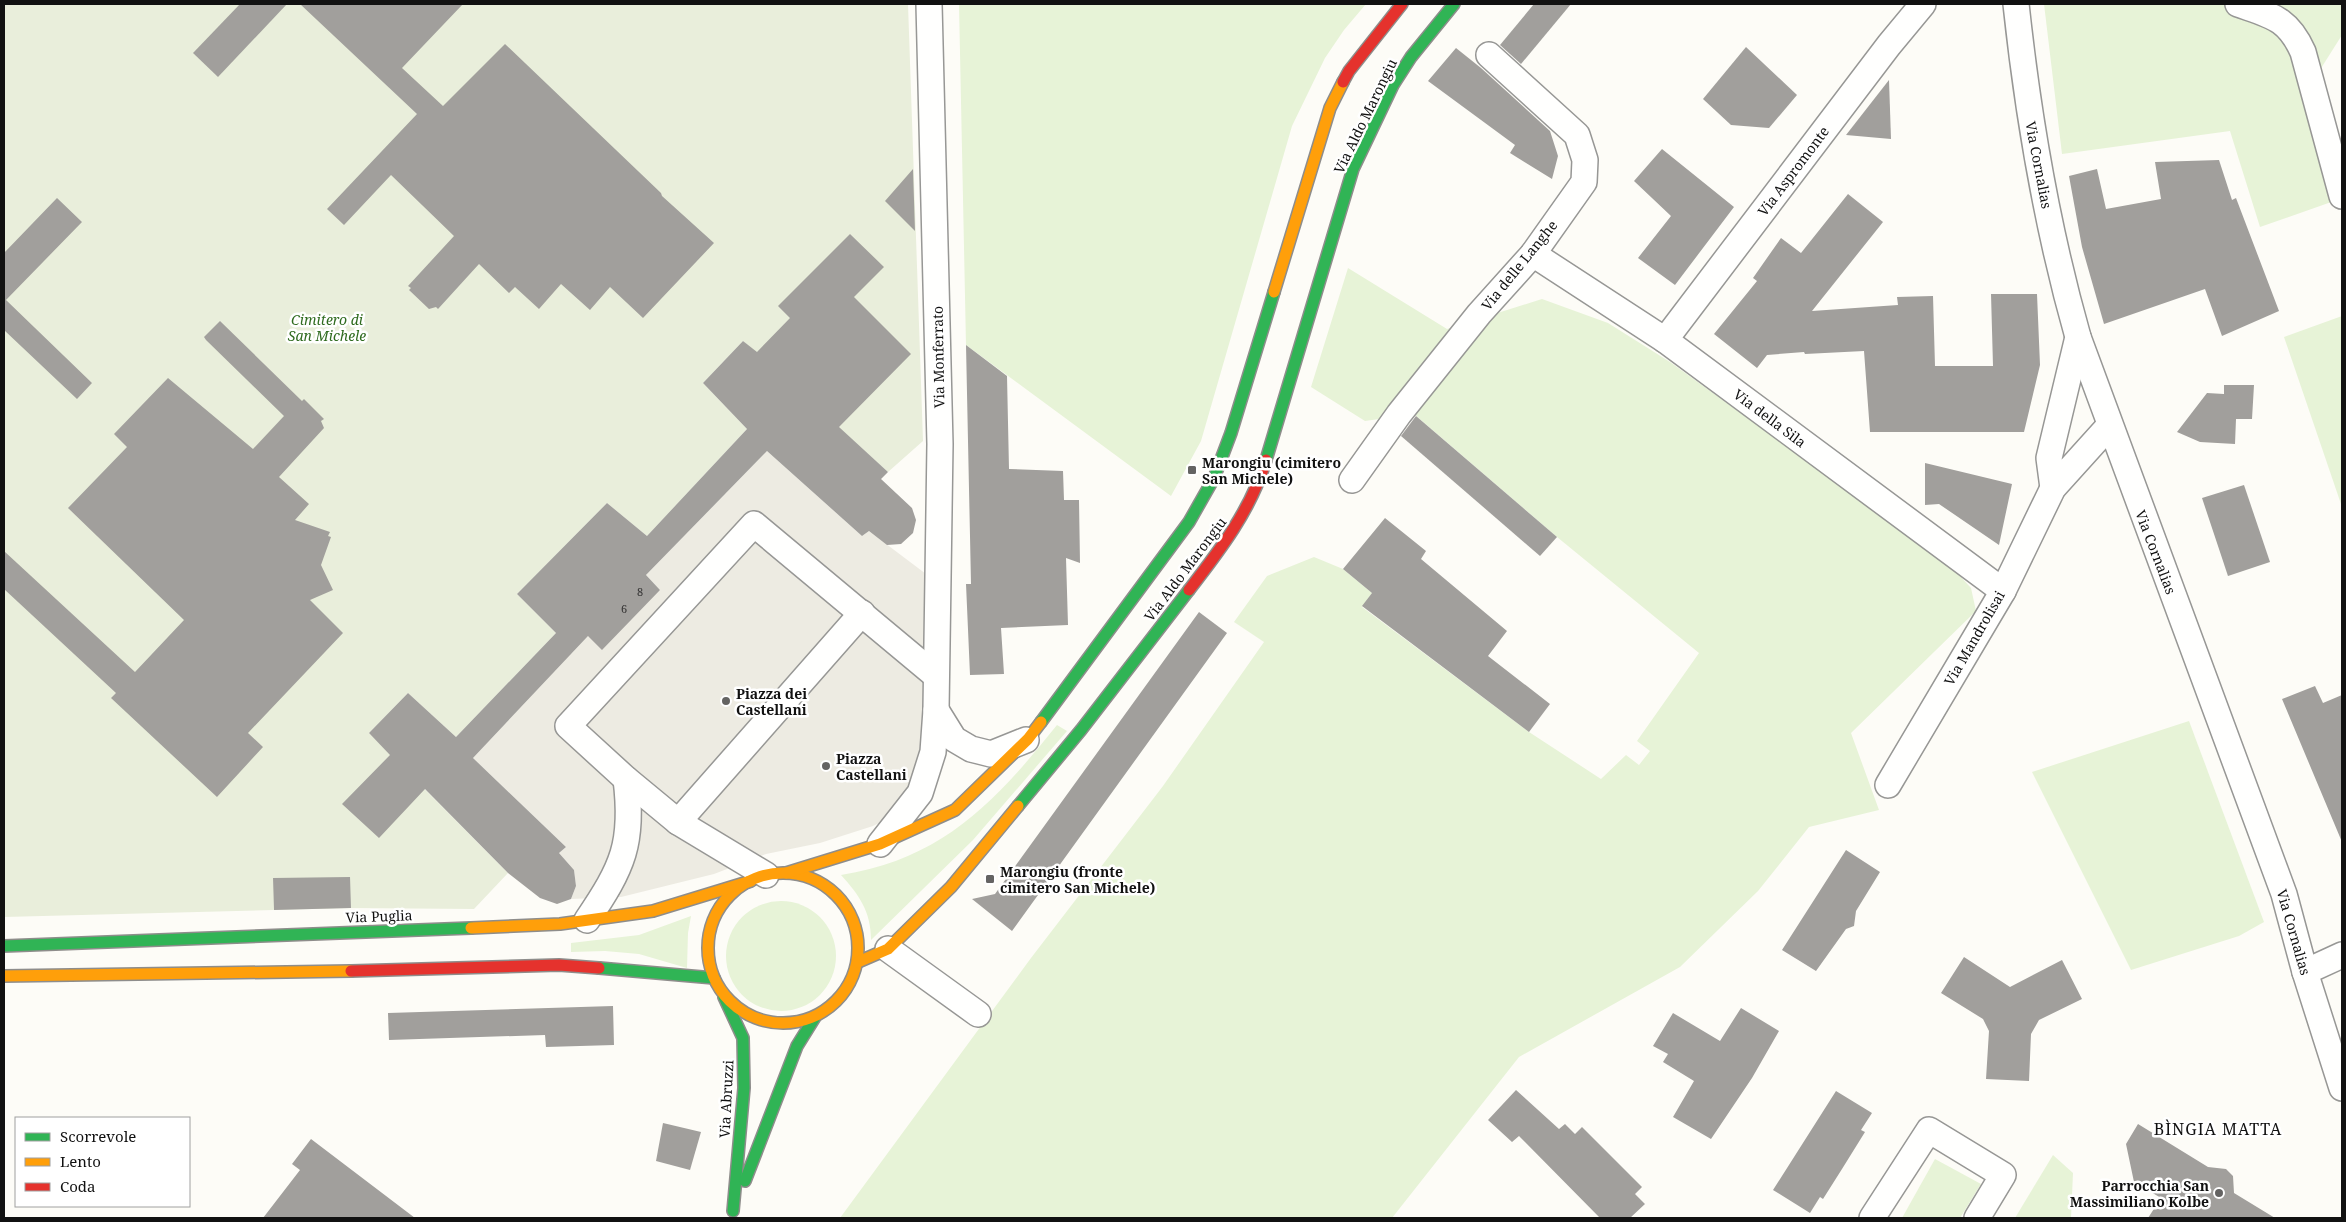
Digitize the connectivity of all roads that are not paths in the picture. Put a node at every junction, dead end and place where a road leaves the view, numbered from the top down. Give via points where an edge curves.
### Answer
1 (929, 4) edge
2 (1402, 4) edge
3 (1454, 4) edge
4 (1923, 4) edge
5 (2016, 4) edge
6 (2238, 4) edge
7 (1489, 55) dead end
8 (2342, 196) edge
9 (1533, 254) junction
10 (2078, 337) junction
11 (1665, 340) junction
12 (2110, 426) junction
13 (1352, 480) dead end
14 (2053, 488) junction
15 (2003, 590) junction
16 (862, 613) junction
17 (936, 675) junction
18 (936, 710) junction
19 (1028, 739) junction
20 (626, 779) junction
21 (1888, 785) dead end
22 (678, 822) junction
23 (880, 844) junction
24 (768, 876) junction
25 (587, 920) junction
26 (4, 946) edge
27 (888, 949) junction
28 (2342, 955) edge
29 (858, 962) junction
30 (2305, 972) junction
31 (4, 976) edge
32 (714, 978) junction
33 (722, 993) junction
34 (978, 1014) dead end
35 (815, 1017) junction
36 (2342, 1088) edge
37 (732, 1214) edge
38 (1872, 1218) edge
39 (1977, 1218) edge

1 - 17 street, Via Monferrato via 940,444
2 - 19 street, Via Aldo Marongiu via 1350,72 1330,108 1231,433 1214,478 1189,522
3 - 27 street, Via Aldo Marongiu via 1393,85 1353,169 1259,484 1229,538 970,865
4 - 11 street, Via Aspromonte
5 - 10 street, Via Cornalias via 2029,115 2064,287
6 - 8 street via 2285,23 2295,34 2303,52
7 - 9 street, Via delle Langhe via 1577,135 1585,160 1584,182
9 - 11 street, Via della Sila
9 - 13 street, Via delle Langhe via 1479,314 1399,414
10 - 12 street, Via Cornalias
10 - 14 street via 2050,458
11 - 15 street, Via della Sila
12 - 14 street, Via Mandrolisai
12 - 30 street, Via Cornalias via 2284,894
14 - 15 street, Via Mandrolisai
15 - 21 street, Via Mandrolisai
16 - 17 street
16 - 20 street via 754,524 568,726
16 - 22 street
17 - 18 street, Via Monferrato
18 - 19 street via 954,739 971,749 991,754
18 - 23 street, Via Monferrato via 933,752 920,792
19 - 23 street, Via Aldo Marongiu via 955,810
20 - 22 street
20 - 25 street via 630,810 628,839 616,875
22 - 24 street
23 - 24 street, Via Aldo Marongiu
24 - 25 street, Via Puglia via 653,912
24 - 29 street via 811,878 834,892 850,912 858,936
24 - 32 street via 740,886 725,900 714,918 708,937 708,958
25 - 26 street, Via Puglia
27 - 29 street, Via Aldo Marongiu
27 - 34 street
28 - 30 street
29 - 35 street via 850,985 835,1004
30 - 36 street, Via Cornalias
31 - 32 street via 558,965
32 - 33 street
33 - 35 street via 741,1010 764,1022 790,1024
33 - 37 street, Via Abruzzi via 743,1038 744,1088
35 - 37 street, Via Abruzzi via 797,1046
38 - 39 street via 1929,1130 2003,1175

